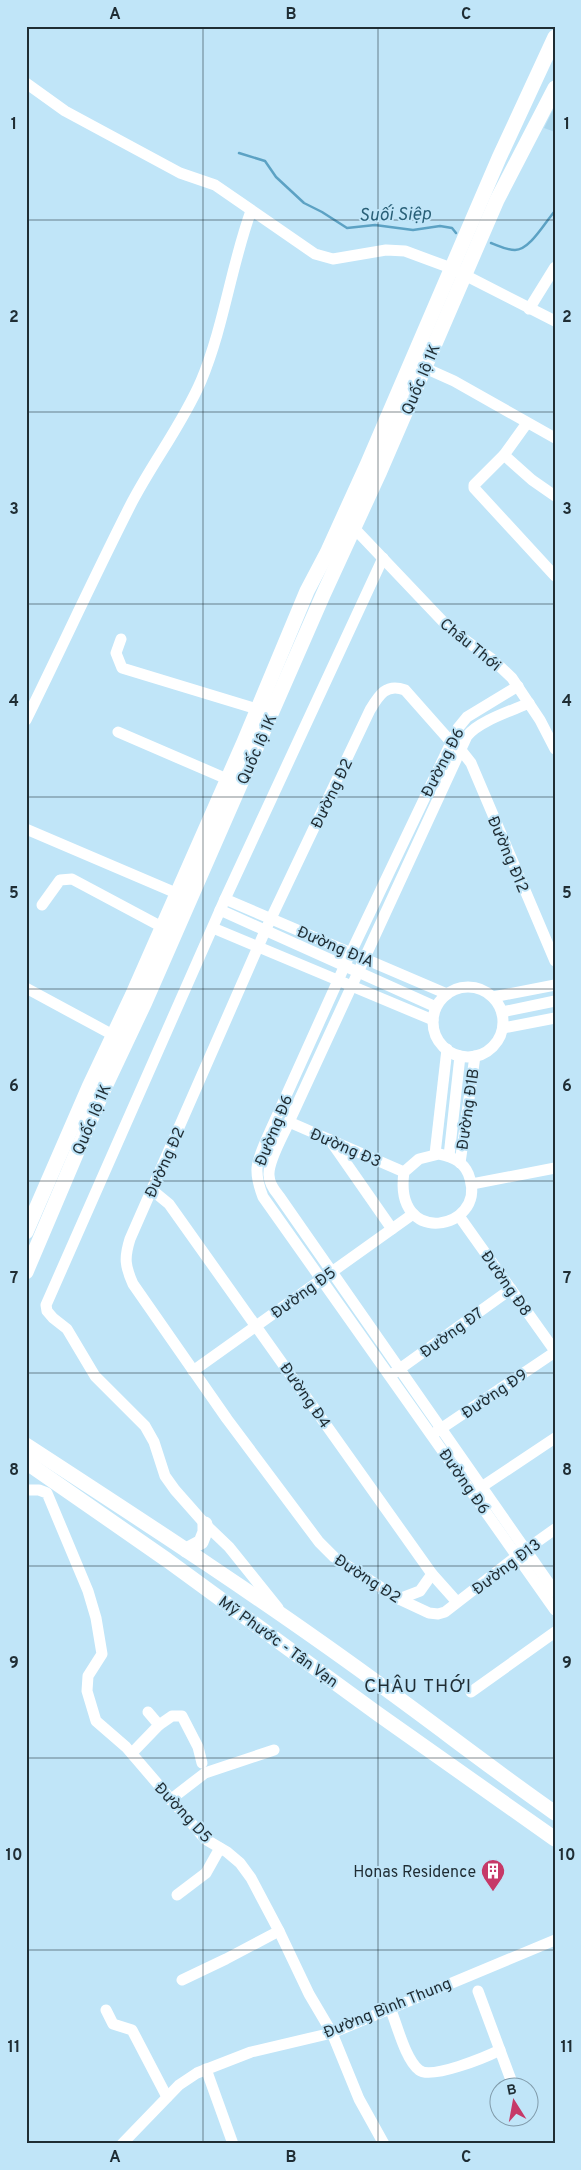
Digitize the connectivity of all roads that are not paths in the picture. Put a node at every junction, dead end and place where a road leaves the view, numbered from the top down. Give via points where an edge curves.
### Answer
1 (555, 37) edge
2 (26, 83) edge
3 (555, 88) edge
4 (251, 211) junction
5 (479, 226) junction
6 (555, 267) edge
7 (451, 268) junction
8 (466, 274) junction
9 (529, 309) junction
10 (555, 321) edge
11 (425, 368) junction
12 (527, 423) junction
13 (555, 438) edge
14 (504, 454) junction
15 (555, 496) edge
16 (348, 524) junction
17 (383, 558) junction
18 (555, 576) edge
19 (120, 639) dead end
20 (518, 686) junction
21 (528, 703) junction
22 (257, 709) junction
23 (26, 720) edge
24 (118, 732) dead end
25 (456, 745) junction
26 (555, 749) edge
27 (227, 779) junction
28 (416, 812) junction
29 (428, 817) junction
30 (26, 829) edge
31 (382, 887) junction
32 (394, 892) junction
33 (176, 893) junction
34 (225, 899) junction
35 (42, 905) dead end
36 (220, 910) junction
37 (270, 919) junction
38 (162, 927) junction
39 (213, 928) junction
40 (265, 931) junction
41 (258, 946) junction
42 (351, 952) junction
43 (364, 958) junction
44 (555, 961) edge
45 (345, 966) junction
46 (358, 972) junction
47 (339, 980) junction
48 (555, 985) edge
49 (352, 986) junction
50 (26, 988) edge
51 (447, 994) junction
52 (493, 997) junction
53 (555, 1001) edge
54 (436, 1007) junction
55 (502, 1012) junction
56 (555, 1018) edge
57 (433, 1020) junction
58 (503, 1028) junction
59 (113, 1035) junction
60 (446, 1049) junction
61 (460, 1056) junction
62 (475, 1056) junction
63 (297, 1073) junction
64 (309, 1078) junction
65 (440, 1107) junction
66 (454, 1108) junction
67 (468, 1109) junction
68 (288, 1122) junction
69 (267, 1138) junction
70 (330, 1140) junction
71 (279, 1144) junction
72 (435, 1154) junction
73 (449, 1156) junction
74 (460, 1163) junction
75 (555, 1168) edge
76 (404, 1172) junction
77 (472, 1184) junction
78 (152, 1190) junction
79 (284, 1205) junction
80 (274, 1212) junction
81 (413, 1214) junction
82 (459, 1216) junction
83 (392, 1228) junction
84 (26, 1232) edge
85 (26, 1272) edge
86 (327, 1275) junction
87 (511, 1289) junction
88 (257, 1325) junction
89 (555, 1351) edge
90 (194, 1371) junction
91 (395, 1372) junction
92 (437, 1432) junction
93 (555, 1438) edge
94 (26, 1445) edge
95 (26, 1462) edge
96 (26, 1490) edge
97 (66, 1490) junction
98 (478, 1490) junction
99 (47, 1493) junction
100 (205, 1524) junction
101 (555, 1529) edge
102 (186, 1550) junction
103 (521, 1553) junction
104 (432, 1574) junction
105 (555, 1592) edge
106 (399, 1599) junction
107 (457, 1602) junction
108 (555, 1610) edge
109 (287, 1619) junction
110 (555, 1632) edge
111 (471, 1692) dead end
112 (148, 1712) dead end
113 (159, 1725) junction
114 (274, 1750) dead end
115 (132, 1753) junction
116 (202, 1763) dead end
117 (170, 1800) junction
118 (555, 1813) edge
119 (553, 1840) edge
120 (220, 1848) junction
121 (177, 1895) dead end
122 (279, 1931) junction
123 (555, 1940) edge
124 (182, 1980) dead end
125 (478, 1991) dead end
126 (390, 2008) junction
127 (106, 2010) dead end
128 (332, 2033) junction
129 (500, 2050) junction
130 (206, 2069) junction
131 (510, 2078) edge
132 (167, 2097) junction
133 (122, 2144) edge
134 (233, 2144) edge
135 (384, 2144) edge

1 - 5 main road via 499,158
2 - 4 street via 65,111 172,169 215,185
3 - 5 main road via 497,200
4 - 7 street via 315,254 333,259 386,250 405,251
4 - 23 street via 238,245 213,347 201,381 131,504
5 - 7 main road, Quốc lộ 1K
5 - 8 main road, Quốc lộ 1K
6 - 9 street
7 - 8 street
7 - 16 main road, Quốc lộ 1K
8 - 9 street
8 - 11 main road, Quốc lộ 1K
9 - 10 street
11 - 12 street
11 - 16 main road, Quốc lộ 1K
12 - 13 street
12 - 14 street
14 - 15 street
14 - 18 street via 474,488
16 - 17 street, Châu Thới
16 - 22 main road, Quốc lộ 1K via 307,591
16 - 85 main road, Quốc lộ 1K via 145,1002 102,1093
17 - 20 street, Châu Thới via 451,630 492,660
17 - 34 street
19 - 22 street via 116,653 122,668
20 - 21 street, Châu Thới
20 - 25 street, Đường Đ6 via 467,717 458,728
21 - 25 street, Đường Đ6 via 472,730
21 - 26 street, Châu Thới
22 - 27 main road, Quốc lộ 1K
24 - 27 street
25 - 28 street, Đường Đ6
25 - 29 street, Đường Đ6
25 - 37 street, Đường Đ2 via 405,690 397,687 379,695
25 - 44 street, Đường Đ12 via 471,764
27 - 33 main road, Quốc lộ 1K
28 - 29 street
28 - 31 street, Đường Đ6
29 - 32 street, Đường Đ6
30 - 33 street
31 - 32 street
31 - 42 street, Đường Đ6
32 - 43 street, Đường Đ6
33 - 38 main road, Quốc lộ 1K
34 - 36 street
34 - 37 street, Đường Đ1A
35 - 38 street via 60,880 72,879
36 - 39 street
36 - 40 street, Đường Đ1A
37 - 40 street, Đường Đ2
37 - 42 street, Đường Đ1A
38 - 59 main road, Quốc lộ 1K
39 - 41 street, Đường Đ1A
39 - 100 street via 46,1304 53,1318 67,1329 95,1376 146,1426 165,1476
40 - 41 street, Đường Đ2
40 - 45 street, Đường Đ1A
41 - 47 street, Đường Đ1A
41 - 78 street, Đường Đ2
42 - 43 street, Đường Đ1A
42 - 45 street, Đường Đ6
43 - 46 street, Đường Đ6
43 - 51 street, Đường Đ1A
45 - 46 street, Đường Đ1A
45 - 47 street, Đường Đ6
46 - 49 street, Đường Đ6
46 - 54 street, Đường Đ1A
47 - 49 street, Đường Đ1A
47 - 63 street, Đường Đ6
48 - 52 street
49 - 57 street, Đường Đ1A
49 - 64 street, Đường Đ6
50 - 59 street
51 - 52 street via 466,987 485,991
51 - 54 street
52 - 55 street
53 - 55 street
54 - 57 street
55 - 58 street
56 - 58 street
57 - 60 street via 436,1037
58 - 62 street via 492,1048
59 - 84 main road, Quốc lộ 1K
60 - 61 street
60 - 65 street, Đường Đ1B
61 - 62 street
61 - 66 street, Đường Đ1B
62 - 67 street, Đường Đ1B
63 - 64 street
63 - 69 street, Đường Đ6
64 - 68 street, Đường Đ6
65 - 66 street
65 - 72 street, Đường Đ1B
66 - 67 street
66 - 73 street, Đường Đ1B
67 - 74 street, Đường Đ1B
68 - 70 street, Đường Đ3
68 - 71 street, Đường Đ6
69 - 71 street
69 - 80 street, Đường Đ6 via 257,1161 256,1179
70 - 76 street, Đường Đ3
70 - 83 street
71 - 79 street, Đường Đ6 via 269,1174 271,1186
72 - 73 street
72 - 76 street via 419,1158
73 - 74 street
74 - 77 street
75 - 77 street
76 - 81 street via 404,1203
77 - 82 street via 472,1196
78 - 88 street, Đường Đ4 via 169,1204
78 - 90 street, Đường Đ2 via 130,1239 126,1268 133,1284
79 - 80 street
79 - 86 street, Đường Đ6
80 - 86 street, Đường Đ6
81 - 82 street via 428,1223 439,1224
81 - 83 street, Đường Đ5
82 - 87 street, Đường Đ8
83 - 86 street, Đường Đ5
86 - 88 street, Đường Đ5
86 - 91 street, Đường Đ6
87 - 89 street, Đường Đ8
87 - 91 street, Đường Đ7
88 - 90 street, Đường Đ5
88 - 104 street, Đường Đ4
89 - 92 street, Đường Đ9
90 - 106 street, Đường Đ2 via 319,1542 334,1557
91 - 92 street, Đường Đ6
92 - 98 street, Đường Đ6
93 - 98 street
94 - 102 main road, Mỹ Phước - Tân Vạn
95 - 97 main road, Mỹ Phước - Tân Vạn
96 - 99 street
97 - 99 street
97 - 119 main road, Mỹ Phước - Tân Vạn
98 - 103 street, Đường Đ6
99 - 115 street, Đường D5 via 79,1565 96,1618 102,1654 88,1676 87,1691 96,1721
100 - 102 main road via 201,1542
100 - 109 street
101 - 103 street, Đường Đ13
102 - 109 main road, Mỹ Phước - Tân Vạn
103 - 105 street, Đường Đ6
103 - 107 street, Đường Đ13
103 - 108 street, Đường Đ6
104 - 106 street via 420,1591
104 - 107 street, Đường Đ4
106 - 107 street, Đường Đ2 via 438,1614
109 - 118 main road, Mỹ Phước - Tân Vạn
110 - 111 street
112 - 113 street
113 - 115 street
113 - 116 street via 172,1716 182,1716 198,1747
114 - 117 street via 205,1773
115 - 117 street, Đường D5
117 - 120 street, Đường D5 via 205,1838
120 - 121 street via 206,1873
120 - 122 street, Đường D5 via 240,1863 251,1878
122 - 124 street
122 - 128 street, Đường D5
123 - 126 street, Đường Bình Thung
125 - 129 street
126 - 128 street, Đường Bình Thung
126 - 129 street via 411,2061 420,2072 442,2071
127 - 132 street via 113,2024 132,2030
128 - 130 street, Đường Bình Thung via 251,2052
128 - 135 street, Đường D5 via 359,2098
129 - 131 street
130 - 132 street, Đường Bình Thung via 179,2085
130 - 134 street
132 - 133 street, Đường Bình Thung

